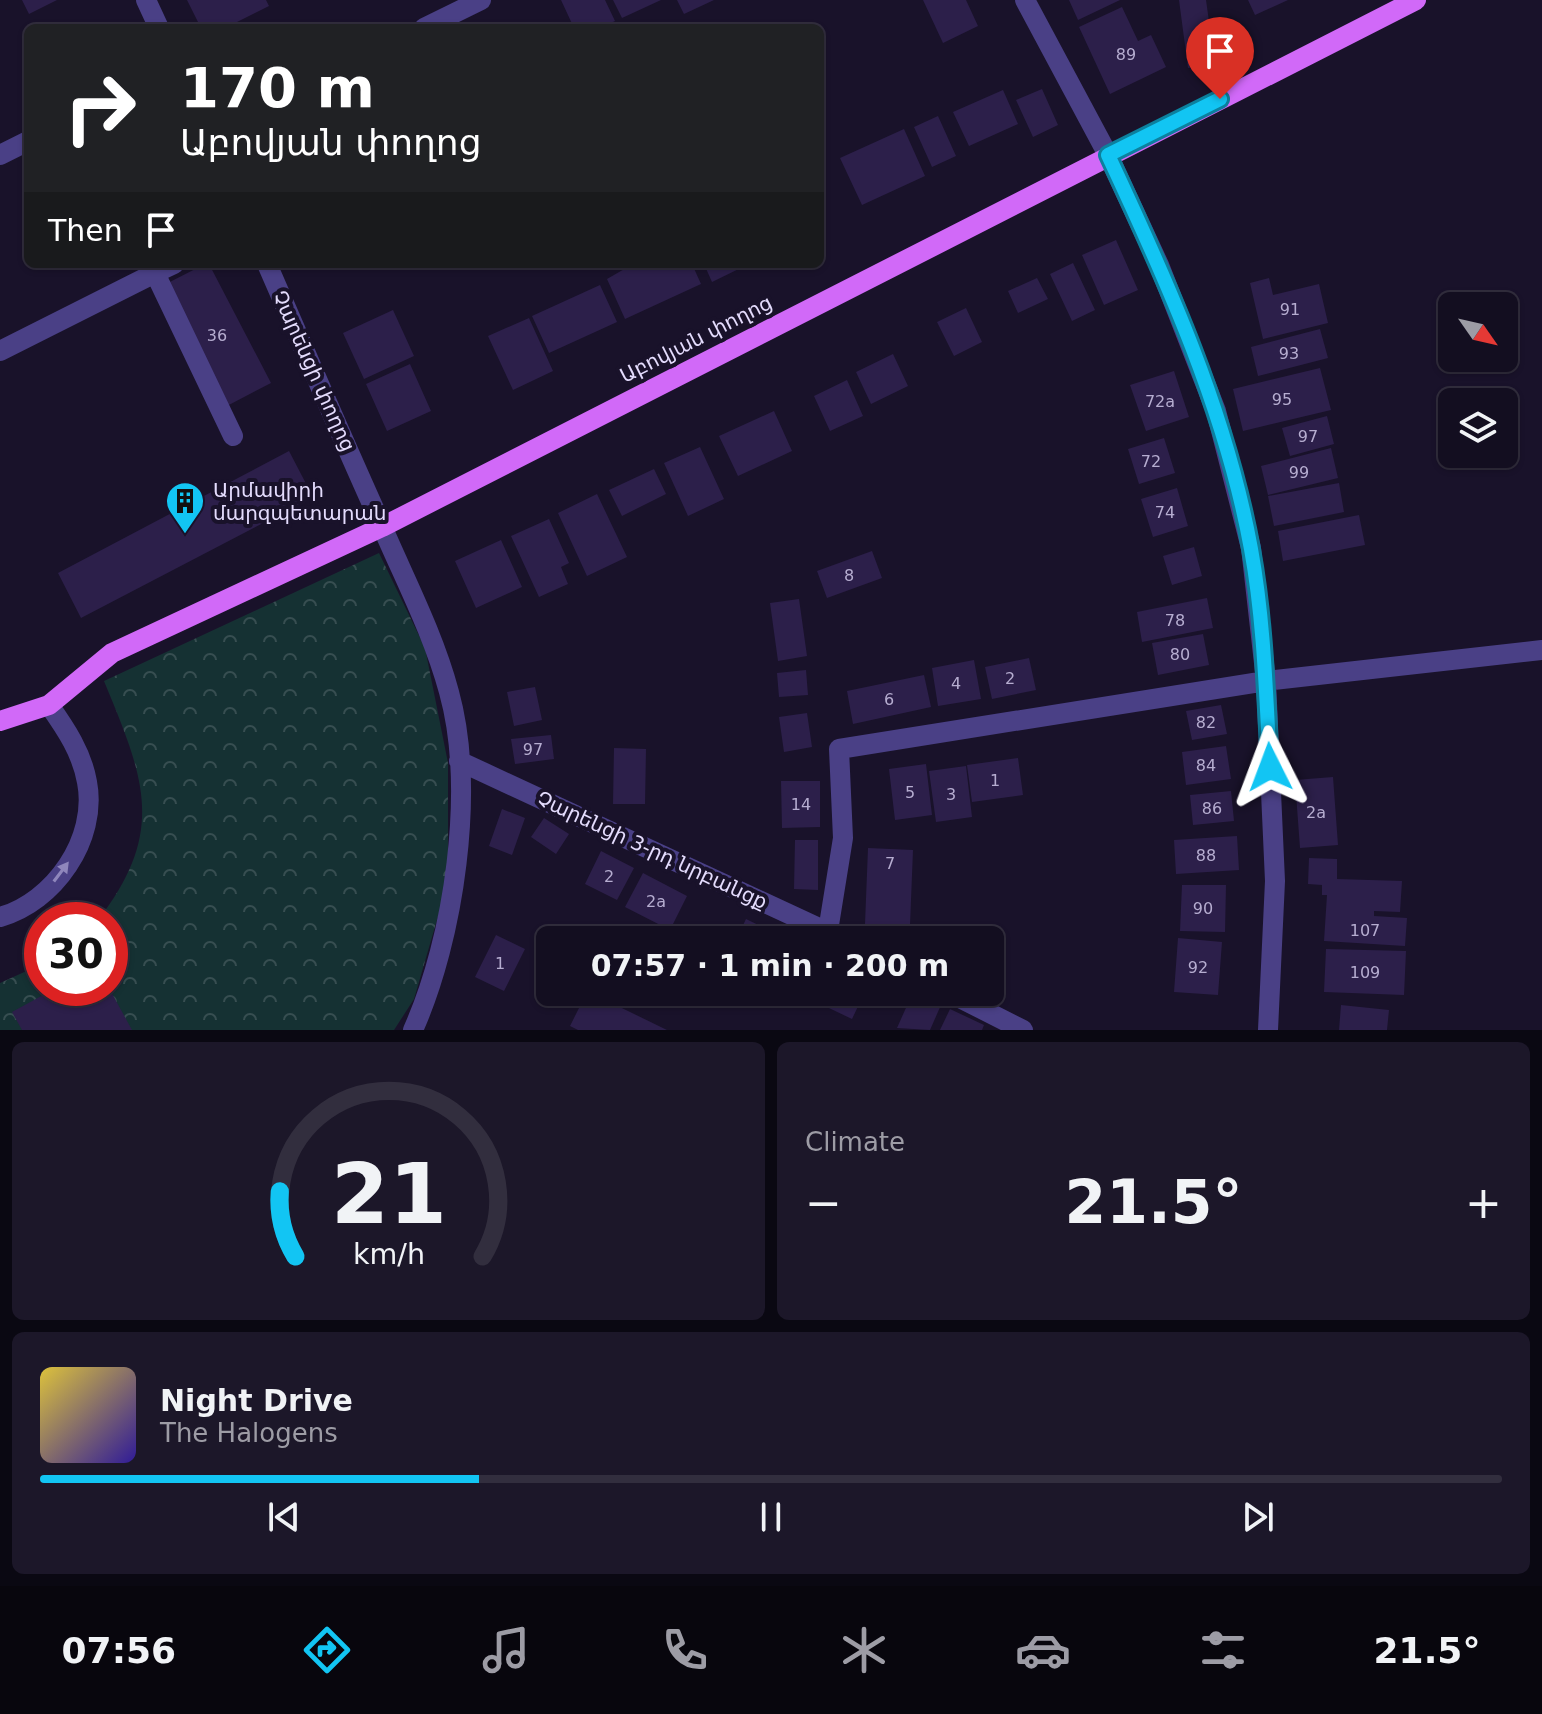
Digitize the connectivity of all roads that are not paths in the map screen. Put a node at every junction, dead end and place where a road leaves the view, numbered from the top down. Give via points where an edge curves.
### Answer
1 (146, 0) edge
2 (481, 0) edge
3 (1025, 0) edge
4 (1416, 0) edge
5 (157, 24) edge
6 (432, 24) edge
7 (24, 143) edge
8 (0, 155) edge
9 (1108, 155) junction
10 (158, 268) edge
11 (160, 268) edge
12 (269, 268) edge
13 (0, 351) edge
14 (233, 436) dead end
15 (382, 527) junction
16 (1542, 650) edge
17 (1266, 681) junction
18 (49, 705) junction
19 (0, 721) edge
20 (459, 761) junction
21 (0, 917) edge
22 (814, 926) edge
23 (837, 926) edge
24 (976, 1006) edge
25 (416, 1029) edge
26 (1023, 1030) edge
27 (1268, 1030) edge

1 - 5 street
2 - 6 street
3 - 9 street
4 - 9 main road, Աբովյան փողոց
7 - 8 street
9 - 15 main road, Աբովյան փողոց
9 - 17 street via 1159,265 1216,411 1251,548
10 - 13 street
11 - 14 street
12 - 15 street, Չարենցի փողոց
15 - 18 main road, Աբովյան փողոց via 112,653
15 - 20 street, Չարենցի փողոց via 428,627 450,695
16 - 17 street
17 - 23 street via 839,749 843,838
17 - 27 street via 1275,881
18 - 19 main road, Աբովյան փողոց
21 -> 18 street via 37,898 59,878 87,823 87,782 72,738
20 - 22 street, Չարենցի 3-րդ նրբանցք
20 - 25 street, Չարենցի փողոց via 450,897
24 - 26 street

